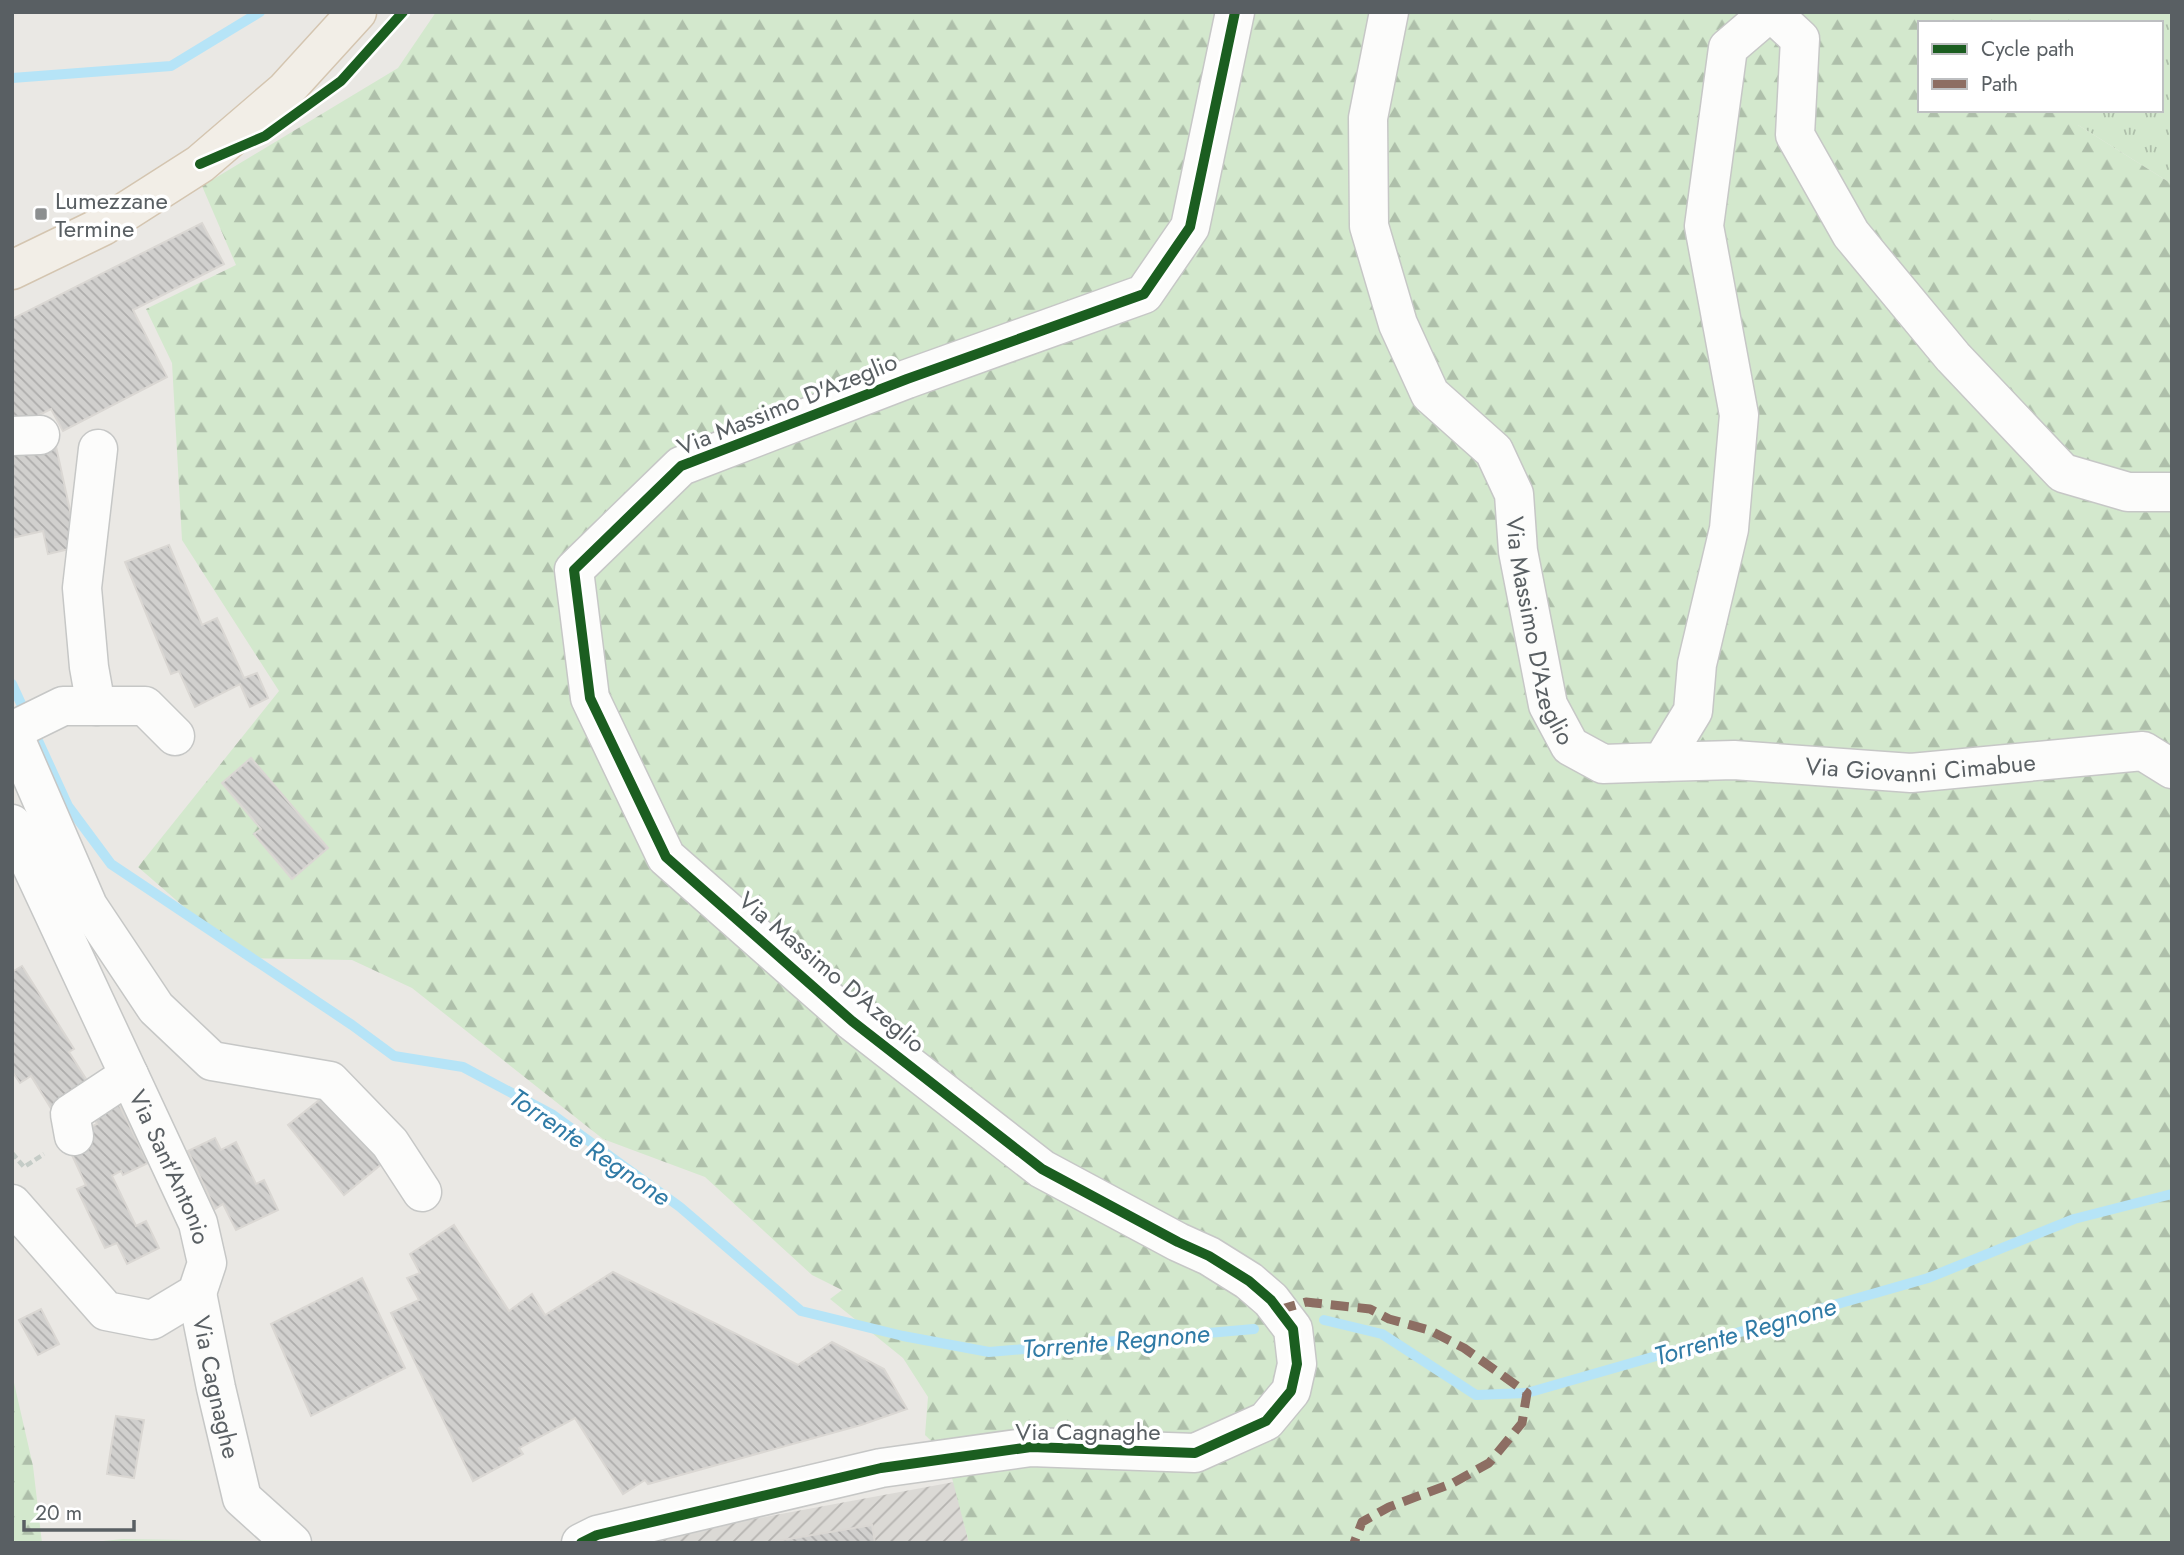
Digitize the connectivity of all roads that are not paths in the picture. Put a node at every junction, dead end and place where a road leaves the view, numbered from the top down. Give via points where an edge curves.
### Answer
1 (357, 12) edge
2 (1235, 12) edge
3 (1389, 12) edge
4 (1771, 12) edge
5 (12, 270) edge
6 (98, 449) dead end
7 (2172, 492) edge
8 (79, 706) junction
9 (12, 731) edge
10 (175, 736) dead end
11 (1662, 762) junction
12 (2172, 769) edge
13 (12, 824) edge
14 (129, 1075) junction
15 (74, 1136) dead end
16 (422, 1192) dead end
17 (12, 1204) edge
18 (1178, 1242) joint
19 (197, 1293) junction
20 (622, 1536) edge
21 (292, 1543) edge
22 (581, 1543) edge

1 - 5 main road via 285,91 200,164 103,226
2 - 18 street, Via Massimo D'Azeglio via 1189,227 1144,294 681,466 574,570 590,698 666,857 852,1021 1042,1169
3 - 11 street, Via Massimo D'Azeglio via 1368,118 1370,226 1398,324 1430,394 1494,451 1514,494 1518,551 1548,705 1570,747 1604,764
4 - 7 street via 1800,39 1795,135 1859,245 1953,356 2063,473 2127,492
4 - 11 street via 1728,48 1704,226 1739,415 1729,529 1697,664 1693,711
6 - 8 street via 82,588 89,667
8 - 9 street
8 - 10 street via 145,706
9 - 16 street via 88,906 156,1007 212,1060 330,1081 390,1143
11 - 12 street, Via Giovanni Cimabue via 1734,760 1911,773 2143,751
13 - 14 street, Via Sant'Antonio
14 - 15 street via 69,1114
14 - 19 street, Via Sant'Antonio via 198,1223 207,1264
17 - 19 street via 106,1311 152,1320
18 - 20 street, Via Cagnaghe via 1249,1281 1293,1329 1297,1364 1291,1391 1266,1421 1195,1453 1031,1447 881,1468
19 - 21 street, Via Cagnaghe via 242,1498
20 - 22 street, Via Cagnaghe via 597,1535

